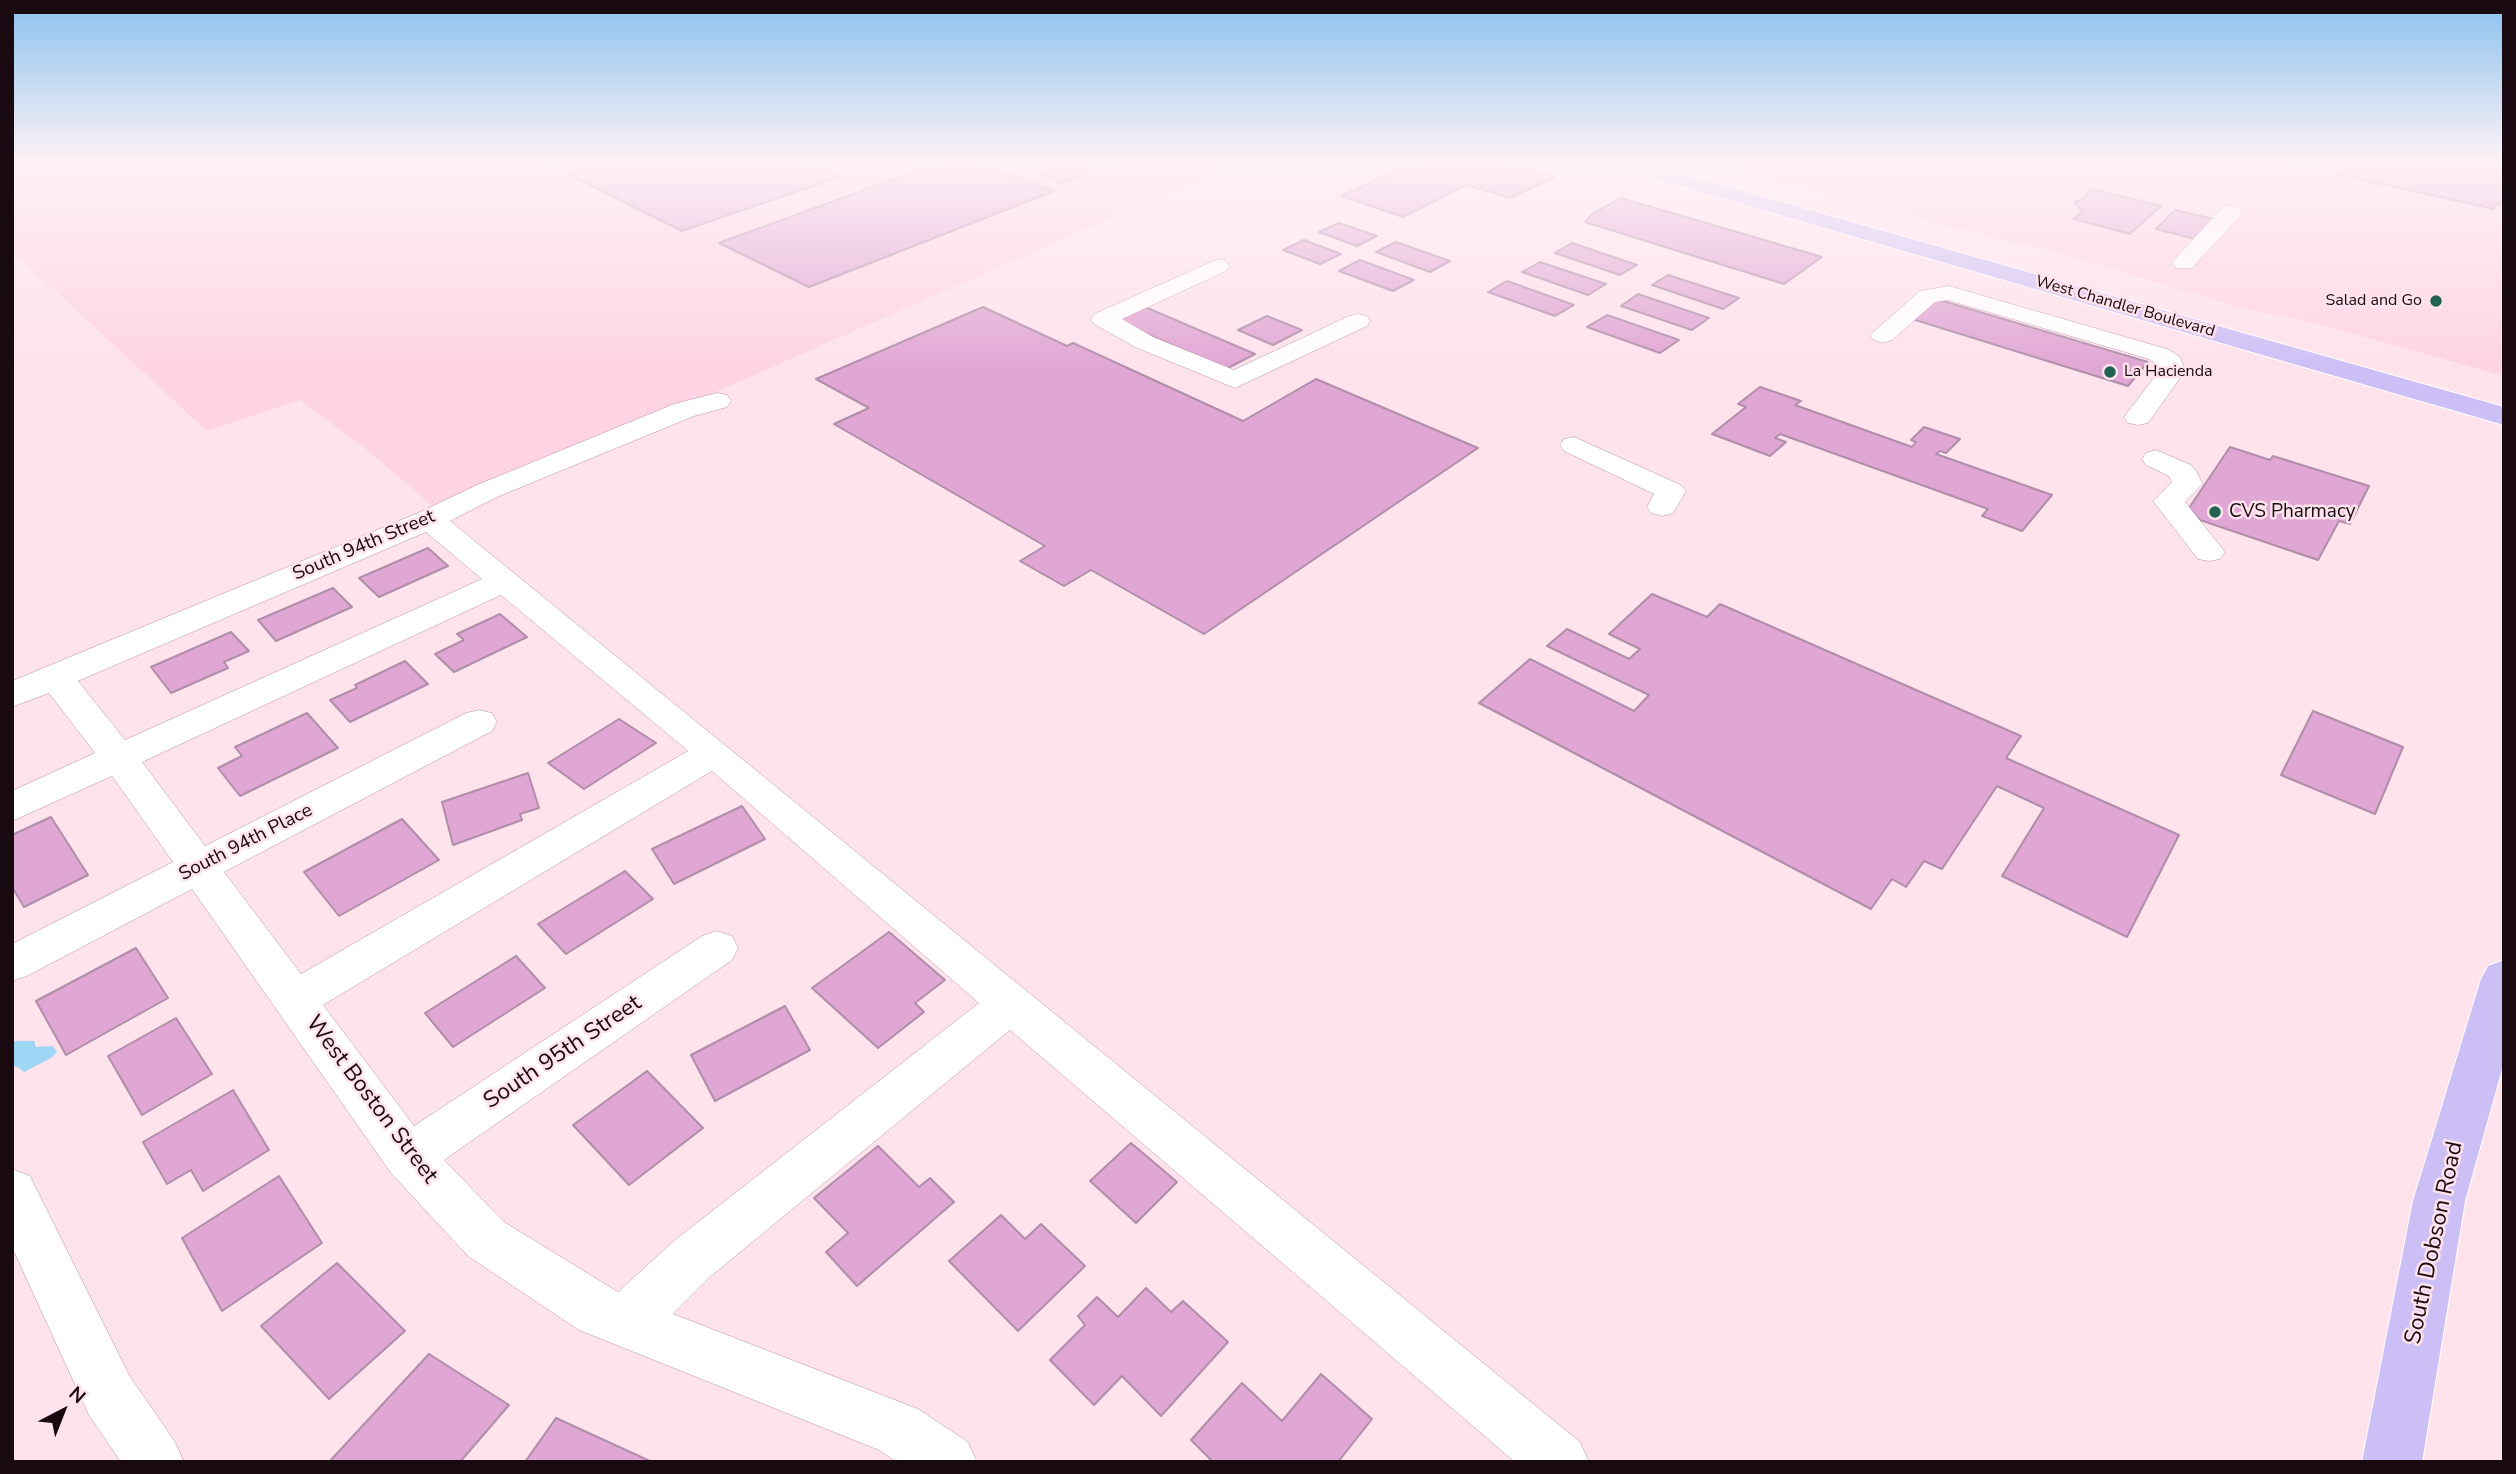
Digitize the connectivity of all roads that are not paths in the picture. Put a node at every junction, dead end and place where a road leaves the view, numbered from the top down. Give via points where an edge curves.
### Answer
1 (1867, 233) edge
2 (1931, 233) edge
3 (1941, 233) edge
4 (2211, 233) edge
5 (1913, 246) junction
6 (2183, 263) dead end
7 (1218, 266) dead end
8 (2236, 314) dead end
9 (1358, 321) dead end
10 (2275, 325) dead end
11 (1883, 335) dead end
12 (2327, 339) dead end
13 (717, 401) dead end
14 (2504, 416) edge
15 (2138, 417) dead end
16 (1574, 445) dead end
17 (2157, 459) dead end
18 (1662, 507) dead end
19 (429, 519) junction
20 (2209, 552) dead end
21 (503, 581) junction
22 (55, 677) junction
23 (12, 695) edge
24 (479, 722) dead end
25 (715, 753) junction
26 (119, 758) junction
27 (12, 807) edge
28 (198, 868) junction
29 (718, 948) dead end
30 (12, 964) edge
31 (296, 999) junction
32 (2496, 1003) edge
33 (1010, 1004) junction
34 (408, 1157) junction
35 (12, 1192) edge
36 (626, 1322) junction
37 (155, 1462) edge
38 (948, 1462) edge
39 (1560, 1462) edge
40 (2392, 1462) edge

1 - 5 main road, West Chandler Boulevard
2 - 5 main road
3 - 8 main road, West Chandler Boulevard
4 - 6 street
5 - 14 main road, West Chandler Boulevard
7 - 9 street via 1104,319 1144,342 1235,380
10 - 12 main road
11 - 15 street via 1928,296 1949,293 2158,354 2170,361 2174,370
13 - 19 street, South 94th Street via 684,410 486,491
16 - 18 street via 1671,491
17 - 20 street via 2181,471 2188,484 2168,501
19 - 21 street
19 - 22 street, South 94th Street
21 - 25 street
21 - 26 street
22 - 23 street, South 94th Street
22 - 26 street, West Boston Street
24 - 28 street, South 94th Place
25 - 31 street
25 - 33 street
26 - 27 street
26 - 28 street, West Boston Street
28 - 30 street, South 94th Place
28 - 31 street, West Boston Street
29 - 34 street, South 95th Street
31 - 34 street, West Boston Street
32 - 40 main road, South Dobson Road via 2439,1201
33 - 36 street via 693,1258
33 - 39 street
34 - 36 street, West Boston Street via 486,1239 598,1311
35 - 37 street via 109,1395
36 - 38 street, West Boston Street via 898,1429

